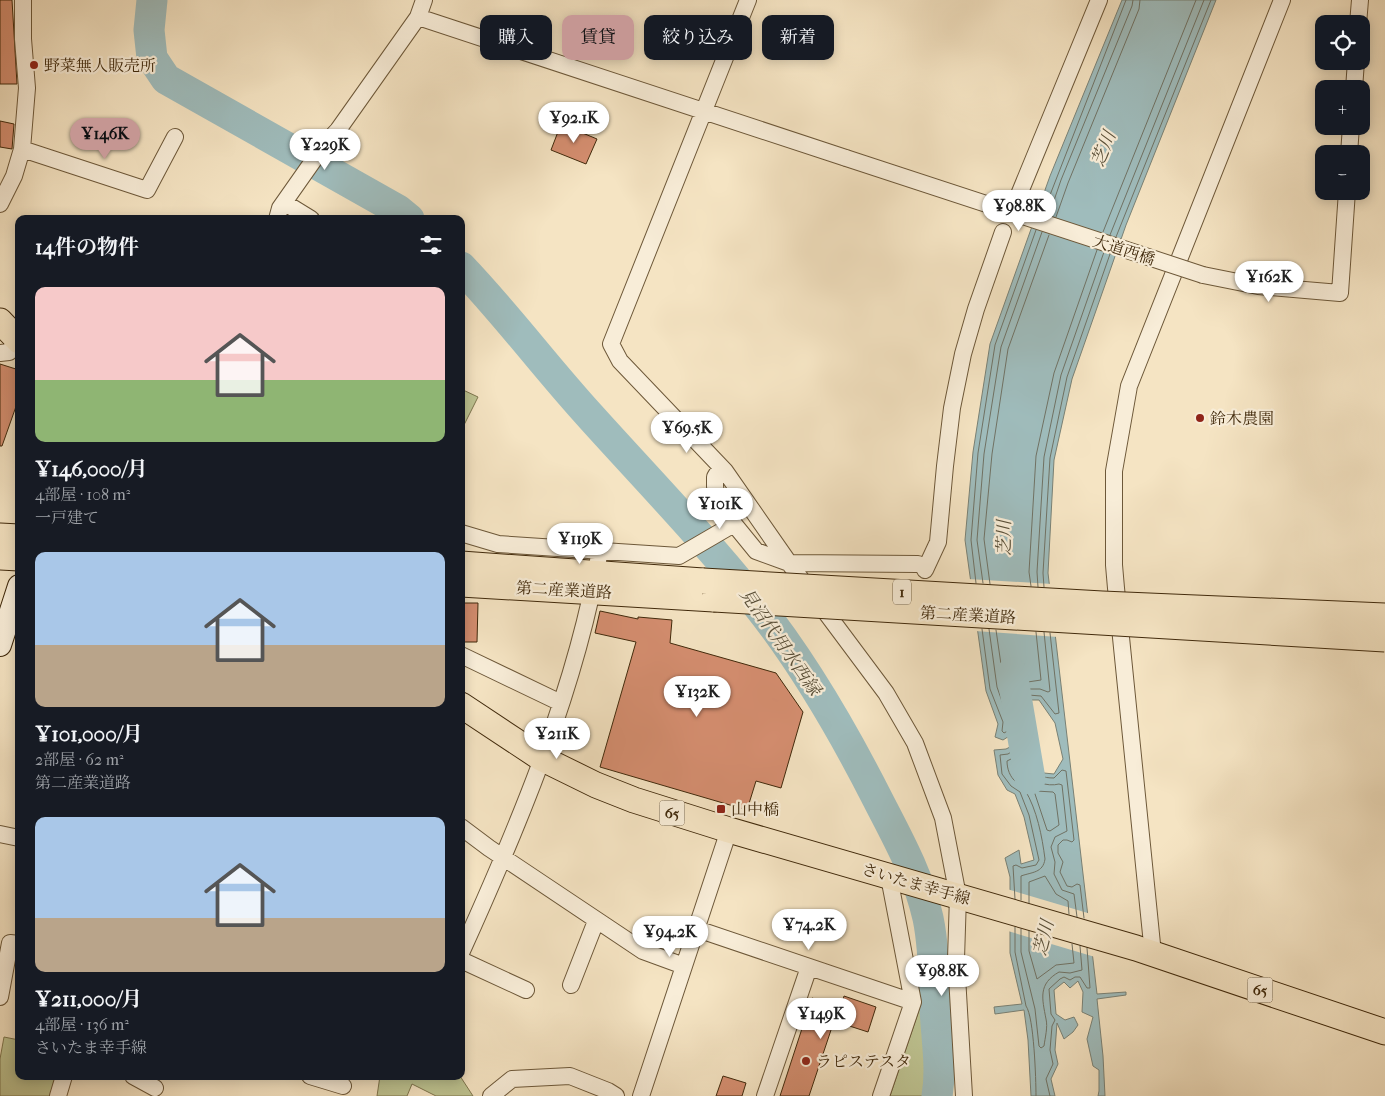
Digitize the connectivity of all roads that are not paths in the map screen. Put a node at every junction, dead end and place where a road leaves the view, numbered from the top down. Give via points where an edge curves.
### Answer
1 (23, 0) edge
2 (424, 0) edge
3 (748, 0) edge
4 (1099, 0) edge
5 (1282, 0) edge
6 (1360, 0) edge
7 (1359, 15) edge
8 (418, 17) junction
9 (704, 112) junction
10 (175, 137) dead end
11 (22, 149) junction
12 (1018, 197) dead end
13 (1346, 200) edge
14 (285, 203) junction
15 (0, 204) edge
16 (278, 215) edge
17 (304, 215) edge
18 (1003, 232) dead end
19 (0, 321) edge
20 (12, 344) edge
21 (721, 467) junction
22 (734, 524) junction
23 (465, 534) edge
24 (0, 536) edge
25 (15, 537) edge
26 (0, 557) edge
27 (15, 558) edge
28 (789, 563) junction
29 (465, 564) edge
30 (596, 572) junction
31 (465, 584) edge
32 (708, 590) junction
33 (15, 598) edge
34 (1385, 616) edge
35 (1385, 639) edge
36 (0, 645) edge
37 (465, 657) edge
38 (561, 703) junction
39 (465, 708) edge
40 (541, 758) junction
41 (465, 830) edge
42 (729, 830) junction
43 (0, 834) edge
44 (15, 837) edge
45 (503, 857) junction
46 (895, 878) junction
47 (958, 896) junction
48 (596, 921) junction
49 (696, 929) junction
50 (15, 944) edge
51 (465, 946) edge
52 (1144, 951) junction
53 (465, 955) edge
54 (684, 966) junction
55 (809, 968) junction
56 (571, 985) dead end
57 (526, 990) dead end
58 (0, 997) edge
59 (913, 1002) junction
60 (1385, 1032) edge
61 (63, 1080) edge
62 (141, 1080) edge
63 (323, 1080) edge
64 (343, 1086) dead end
65 (156, 1087) edge
66 (58, 1096) edge
67 (491, 1096) edge
68 (616, 1096) edge
69 (642, 1096) edge
70 (766, 1096) edge
71 (881, 1096) edge
72 (964, 1096) edge

1 - 11 street via 27,88
2 - 8 street
3 - 9 street
4 - 12 street
5 - 52 street via 1129,386 1114,471 1115,573
6 - 7 street
8 - 9 street, 大道西橋
8 - 14 street
9 - 13 street, 大道西橋, bridge via 1203,276 1258,286 1340,294
9 - 21 street via 611,344 620,361
10 - 11 street via 148,190
11 - 15 street via 14,176
14 - 16 street
14 - 17 street
18 - 28 street via 963,354 952,408 938,542 921,567
19 - 20 main road
21 - 22 street via 716,474 715,490
21 - 28 street
22 - 28 street via 756,551
22 - 30 street via 679,556
23 - 30 street
24 - 25 main road
26 - 27 main road
28 - 47 street via 886,693 915,743 943,818
29 - 30 main road, 第二産業道路 / 1
30 - 31 main road, 第二産業道路 / 1
30 - 32 main road, 第二産業道路 / 1
30 - 38 street
32 - 34 main road, 第二産業道路 / 1, bridge
32 - 35 main road, 第二産業道路 / 1, bridge
33 - 36 street
37 - 38 street
38 - 40 street
39 - 40 main road, さいたま幸手線 / 65
40 - 42 main road, さいたま幸手線 / 65 via 604,788
40 - 45 street
41 - 45 street
42 - 46 main road, さいたま幸手線 / 65
42 - 49 street
43 - 44 street
45 - 48 street
45 - 51 street
46 - 47 main road, さいたま幸手線 / 65
46 - 59 street
47 - 52 main road, さいたま幸手線 / 65
47 - 72 street via 956,959
48 - 54 street via 644,951
48 - 56 street
49 - 54 street
49 - 55 street
50 - 58 street via 10,943
52 - 60 main road, さいたま幸手線 / 65
53 - 57 street
54 - 69 street
55 - 59 street
55 - 70 street
59 - 71 street
61 - 66 street
62 - 65 street
63 - 64 street
67 - 68 street via 512,1079 570,1076

